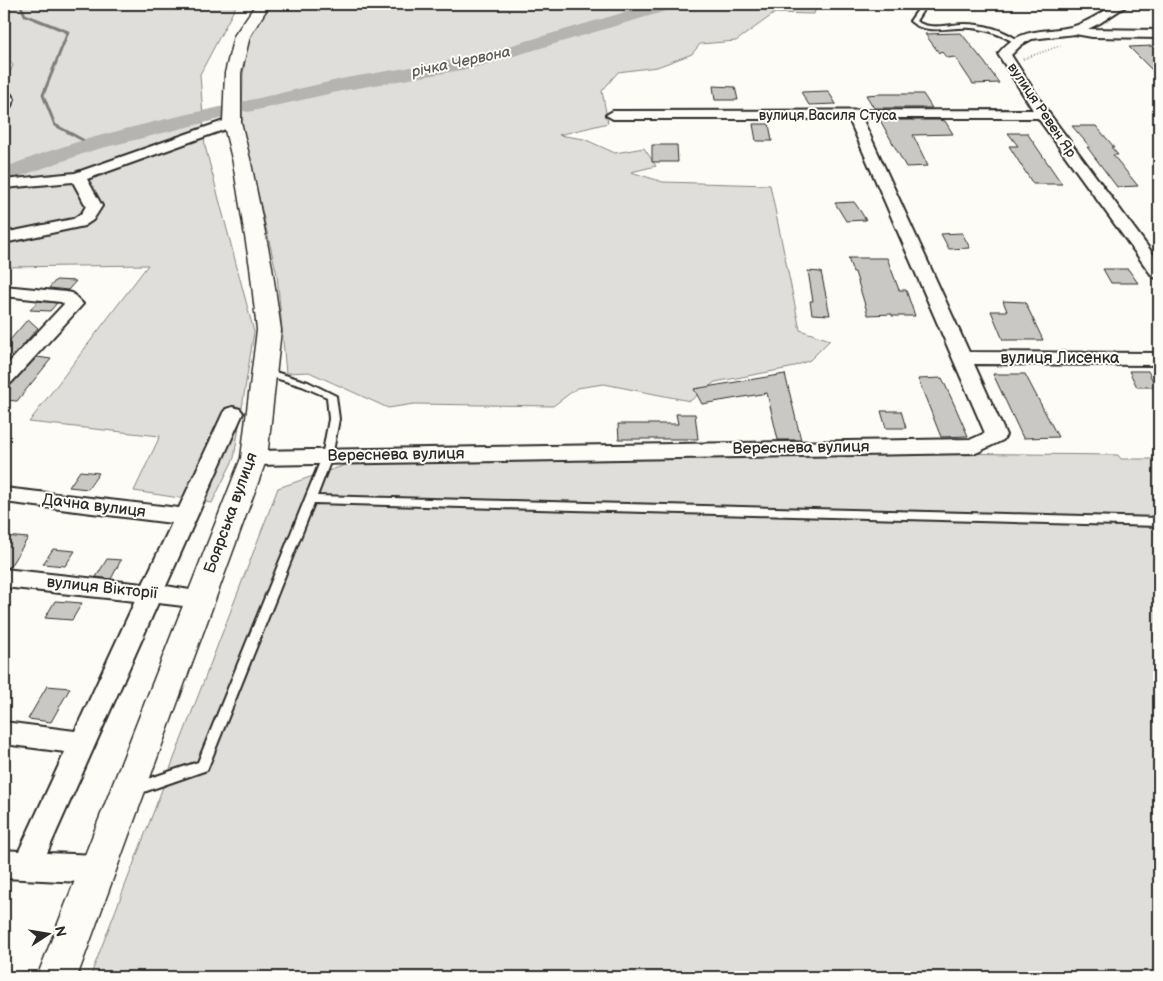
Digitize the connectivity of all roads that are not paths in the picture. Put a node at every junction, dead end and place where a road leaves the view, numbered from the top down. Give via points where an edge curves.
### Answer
1 (263, 4) edge
2 (924, 4) edge
3 (1123, 4) edge
4 (1075, 30) junction
5 (1154, 34) edge
6 (1017, 42) junction
7 (1159, 44) edge
8 (4, 95) edge
9 (4, 107) edge
10 (1042, 114) junction
11 (613, 115) dead end
12 (854, 115) junction
13 (232, 122) junction
14 (78, 177) junction
15 (4, 184) edge
16 (4, 238) edge
17 (1159, 273) edge
18 (4, 292) edge
19 (962, 358) junction
20 (1159, 359) edge
21 (265, 372) junction
22 (4, 379) edge
23 (233, 413) dead end
24 (327, 457) junction
25 (254, 458) junction
26 (4, 494) edge
27 (308, 499) junction
28 (185, 517) junction
29 (1159, 522) edge
30 (4, 578) edge
31 (150, 594) junction
32 (200, 599) junction
33 (4, 733) edge
34 (83, 743) junction
35 (129, 791) junction
36 (15, 865) edge
37 (99, 869) junction
38 (57, 977) edge

1 - 13 street, Боярська вулиця via 242,36 233,73
2 - 6 lane via 913,21 917,24 974,26
3 - 4 street, вулиця Ревен Яр
4 - 5 street
4 - 6 street, вулиця Ревен Яр via 1038,34
5 - 7 street
6 - 10 street, вулиця Ревен Яр via 1004,54
8 - 9 street via 7,99
10 - 12 street, вулиця Василя Стуса
10 - 17 street, вулиця Ревен Яр
11 - 12 street, вулиця Василя Стуса
12 - 19 street, Вереснева вулиця
13 - 14 street
13 - 21 street, Боярська вулиця via 242,163 269,330
14 - 15 street
14 - 16 street via 94,206 86,219 63,227
18 - 22 street via 66,297 74,304
19 - 20 street, вулиця Лисенка
19 - 24 street, Вереснева вулиця via 996,435 976,446
21 - 24 lane via 306,384 331,396 334,419
21 - 25 street, Боярська вулиця
23 - 28 street
24 - 25 street, Вереснева вулиця
24 - 27 lane
25 - 32 street, Боярська вулиця
26 - 28 street, Дачна вулиця
27 - 29 lane
27 - 35 lane via 203,766
28 - 31 street
30 - 31 street, вулиця Вікторії
31 - 32 street, вулиця Вікторії
31 - 34 street
32 - 35 street, Боярська вулиця
33 - 34 street
34 - 36 street
35 - 37 street, Боярська вулиця
36 - 37 street
37 - 38 street, Боярська вулиця

